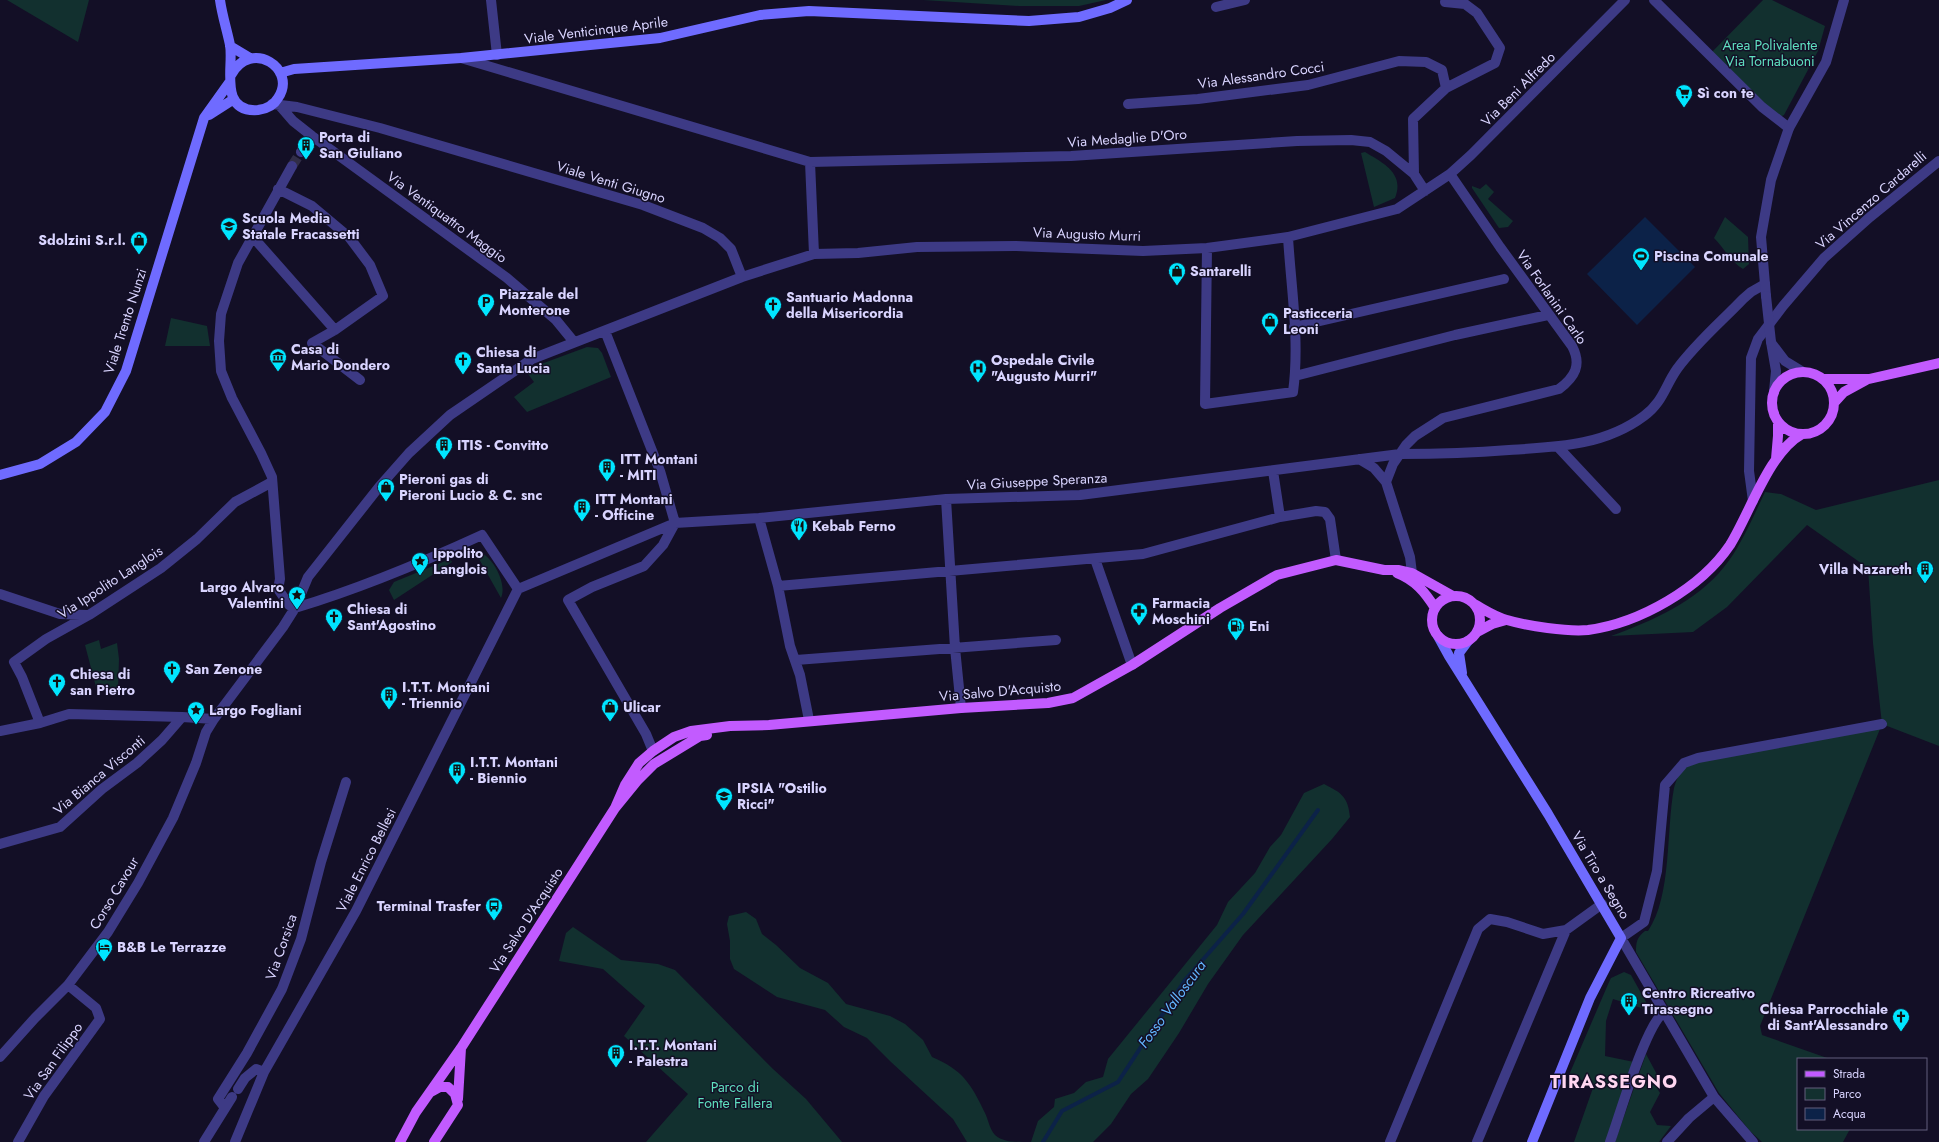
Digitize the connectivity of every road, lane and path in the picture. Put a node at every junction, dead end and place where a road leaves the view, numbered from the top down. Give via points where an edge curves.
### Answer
1 (220, 0) edge
2 (491, 0) edge
3 (1126, 0) edge
4 (1245, 0) edge
5 (1625, 0) edge
6 (1654, 0) edge
7 (1844, 0) edge
8 (1445, 2) dead end
9 (1216, 7) dead end
10 (230, 46) junction
11 (497, 55) junction
12 (250, 58) junction
13 (461, 58) junction
14 (280, 73) junction
15 (230, 79) junction
16 (1446, 88) junction
17 (234, 99) junction
18 (1128, 104) dead end
19 (276, 105) junction
20 (204, 118) junction
21 (1789, 128) junction
22 (312, 136) junction
23 (301, 152) tunnel mouth
24 (1939, 160) edge
25 (810, 162) junction
26 (292, 166) tunnel mouth
27 (1414, 174) junction
28 (1450, 174) junction
29 (278, 189) junction
30 (1425, 191) junction
31 (252, 236) junction
32 (1288, 237) junction
33 (1207, 248) junction
34 (814, 254) junction
35 (742, 277) junction
36 (1504, 279) dead end
37 (1765, 284) junction
38 (1548, 314) junction
39 (1294, 327) junction
40 (335, 330) junction
41 (605, 331) junction
42 (574, 342) junction
43 (1771, 342) junction
44 (1939, 363) edge
45 (1803, 372) junction
46 (1295, 376) junction
47 (1869, 379) junction
48 (360, 380) dead end
49 (1823, 380) junction
50 (1774, 391) junction
51 (1834, 403) junction
52 (1778, 422) junction
53 (1802, 434) junction
54 (1558, 447) junction
55 (1400, 454) junction
56 (1776, 459) junction
57 (1359, 460) junction
58 (1273, 471) junction
59 (0, 475) edge
60 (272, 482) junction
61 (1386, 482) junction
62 (946, 499) junction
63 (1753, 501) junction
64 (1616, 509) dead end
65 (1280, 517) junction
66 (759, 518) junction
67 (675, 523) junction
68 (1096, 559) junction
69 (1336, 560) junction
70 (1388, 570) junction
71 (950, 571) junction
72 (1412, 573) junction
73 (778, 586) junction
74 (518, 589) junction
75 (0, 594) edge
76 (1453, 596) junction
77 (1474, 604) junction
78 (295, 608) junction
79 (1435, 608) junction
80 (89, 615) junction
81 (1506, 620) junction
82 (1477, 632) junction
83 (1438, 636) junction
84 (1056, 640) dead end
85 (1468, 641) junction
86 (955, 648) junction
87 (796, 660) junction
88 (1132, 665) junction
89 (1463, 677) junction
90 (961, 708) junction
91 (182, 717) junction
92 (214, 719) junction
93 (810, 720) junction
94 (40, 723) junction
95 (1882, 724) dead end
96 (769, 725) junction
97 (0, 731) edge
98 (653, 751) junction
99 (346, 782) dead end
100 (615, 808) junction
101 (0, 844) edge
102 (1602, 904) junction
103 (1566, 930) junction
104 (1622, 938) junction
105 (68, 985) junction
106 (1664, 1012) junction
107 (461, 1048) junction
108 (0, 1058) edge
109 (264, 1072) junction
110 (429, 1093) junction
111 (1714, 1097) junction
112 (458, 1105) junction
113 (225, 1108) junction
114 (400, 1141) edge
115 (18, 1142) edge
116 (204, 1142) edge
117 (234, 1142) edge
118 (434, 1142) edge
119 (1390, 1142) edge
120 (1477, 1142) edge
121 (1532, 1142) edge
122 (1610, 1142) edge
123 (1667, 1142) edge
124 (1753, 1142) edge

1 - 10 main road
2 - 11 street
3 - 11 main road, Viale Venticinque Aprile via 1110,8 1079,17 1028,21 809,11 760,15 660,38
4 - 9 street
5 - 28 street, Via Beni Alfredo
6 - 21 street via 1762,107
7 - 21 street via 1826,62
8 - 16 street via 1465,4 1477,12 1500,48 1495,63
10 - 12 main road
10 - 15 main road
11 - 13 main road, Viale Venticinque Aprile
12 - 14 main road via 268,60
12 - 15 main road via 235,67
13 - 14 main road, Viale Venticinque Aprile via 294,69
13 - 25 street, Via Medaglie D'Oro
14 - 19 main road via 282,90
15 - 17 main road via 230,91
15 - 20 main road, Viale Trento Nunzi
16 - 18 street, Via Alessandro Cocci via 1442,70 1426,62 1399,61 1308,85 1198,99
16 - 27 street via 1413,119
17 - 19 main road via 248,109 265,109
17 - 20 main road
19 - 22 street, Via Ventiquattro Maggio
19 - 35 street, Viale Venti Giugno via 297,107 380,128 643,205 703,228 720,238 731,249
20 - 59 main road, Viale Trento Nunzi via 126,371 105,412 76,442 40,464
21 - 37 street via 1770,180 1761,236
22 - 23 street
22 - 42 street, Via Ventiquattro Maggio via 508,278 556,320
24 - 63 street, Via Vincenzo Cardarelli via 1824,258 1758,339 1752,352 1748,471
25 - 27 street, Via Medaglie D'Oro via 1071,156 1351,140 1370,142 1386,151
25 - 34 street
26 - 29 street
27 - 30 street, Via Medaglie D'Oro
28 - 30 street, Via Beni Alfredo
28 - 38 street, Via Forlanini Carlo
29 - 31 street
29 - 40 street via 312,206 349,237 370,265 383,296
30 - 32 street, Via Augusto Murri via 1397,209
31 - 40 street
31 - 60 street via 227,290 221,314 219,348 221,371 261,453
32 - 33 street, Via Augusto Murri
32 - 39 street
33 - 34 street, Via Augusto Murri via 1143,251 1015,246 917,247
33 - 46 street via 1205,404 1292,392
34 - 35 street, Via Augusto Murri
35 - 41 street
36 - 39 street
37 - 43 street, bridge
37 - 54 street, Via Giuseppe Speranza via 1743,299 1688,355 1675,371 1663,396 1645,415 1617,432 1587,443
38 - 46 street
38 - 55 street, Via Forlanini Carlo via 1576,353 1575,371 1569,382 1559,390 1547,394 1443,418 1415,436
39 - 46 street
40 - 48 street via 312,343
41 - 42 street
41 - 67 street via 660,471
42 - 78 street, Corso Cavour via 532,359 450,415 419,443 378,487 308,577
43 - 45 street via 1785,361
43 - 50 street via 1776,371
44 - 47 main road
45 - 49 main road
45 - 50 main road via 1786,377
47 - 49 main road
47 - 51 main road via 1844,392
49 - 51 main road via 1829,386
50 - 52 main road via 1773,412
51 - 53 main road via 1832,412 1822,427 1809,434
52 - 53 main road via 1784,428
52 - 56 main road
53 - 56 main road via 1788,444
54 - 55 street, Via Giuseppe Speranza via 1453,454
54 - 64 street
55 - 57 street, Via Giuseppe Speranza
55 - 61 street
56 - 63 main road
57 - 58 street, Via Giuseppe Speranza
57 - 61 street via 1374,468
58 - 62 street, Via Giuseppe Speranza via 1080,495
58 - 65 street
60 - 78 street via 280,579 278,589 289,605
60 - 80 street, Via Ippolito Langlois via 235,502 197,540 161,568
61 - 72 street via 1410,557
62 - 66 street, Via Giuseppe Speranza
62 - 71 street
63 - 81 main road via 1730,544 1711,569 1681,593 1654,608 1623,621 1588,630 1554,628
65 - 68 street via 1143,554
65 - 69 street via 1325,512 1330,519
66 - 67 street, Via Giuseppe Speranza
66 - 73 street
67 - 74 street, Via Giuseppe Speranza
67 - 98 street via 663,544 644,566 592,587 568,600 646,734
68 - 71 street
68 - 88 street
69 - 70 main road, Via Salvo D'Acquisto
69 - 88 main road, Via Salvo D'Acquisto via 1277,575 1220,608
70 - 72 main road
70 - 79 main road via 1416,583
71 - 73 street
71 - 86 street
72 - 76 main road
73 - 87 street via 790,646
74 - 78 street via 482,536 417,564
74 - 109 street, Viale Enrico Bellesi via 356,911
75 - 80 street via 60,614
76 - 77 main road via 1465,597
76 - 79 main road via 1442,600
77 - 81 main road
77 - 82 main road via 1480,617
78 - 92 street, Corso Cavour
79 - 83 main road via 1432,625
80 - 94 street, Via Ippolito Langlois via 46,639 14,662
81 - 82 main road
82 - 85 main road
83 - 85 main road via 1450,643
83 - 89 main road, Via Tiro a Segno
84 - 86 street
85 - 89 main road, Via Tiro a Segno via 1459,653
86 - 87 street
86 - 90 street
87 - 93 street
88 - 90 main road, Via Salvo D'Acquisto via 1073,698 1048,703
89 - 102 main road, Via Tiro a Segno
90 - 93 main road, Via Salvo D'Acquisto
91 - 92 street
91 - 94 street via 69,714
91 - 101 street, Via Bianca Visconti via 137,763 102,789 60,826
92 - 105 street, Corso Cavour via 206,732 173,818 138,883 101,942
93 - 96 main road, Via Salvo D'Acquisto
94 - 97 street
95 - 104 street via 1698,758 1684,763 1665,785 1657,871 1644,922
96 - 98 main road, Via Salvo D'Acquisto via 730,726 692,731 674,737
96 - 100 main road, Via Salvo D'Acquisto via 700,736 654,764
98 - 100 main road, Via Salvo D'Acquisto via 625,785
99 - 113 street, Via Corsica via 299,945 282,989 218,1099
100 - 107 main road, Via Salvo D'Acquisto
102 - 103 street
102 - 104 main road, Via Tiro a Segno
103 - 119 street via 1543,934 1507,922 1490,920 1478,929
103 - 120 street
104 - 106 street
104 - 121 main road, Via Tiro a Segno via 1590,998
105 - 108 street, Corso Cavour
105 - 115 street, Via San Filippo via 96,1008 100,1018 44,1096
106 - 111 street
106 - 122 street via 1658,1016 1648,1035
107 - 110 main road, Via Salvo D'Acquisto
107 - 112 main road, Via Salvo D'Acquisto
109 - 113 street via 256,1069 245,1078
109 - 117 street, Viale Enrico Bellesi
110 - 112 main road via 440,1087 448,1087 455,1094
110 - 114 main road, Via Salvo D'Acquisto
111 - 123 street via 1689,1118
111 - 124 street
112 - 118 main road, Via Salvo D'Acquisto
113 - 116 street

